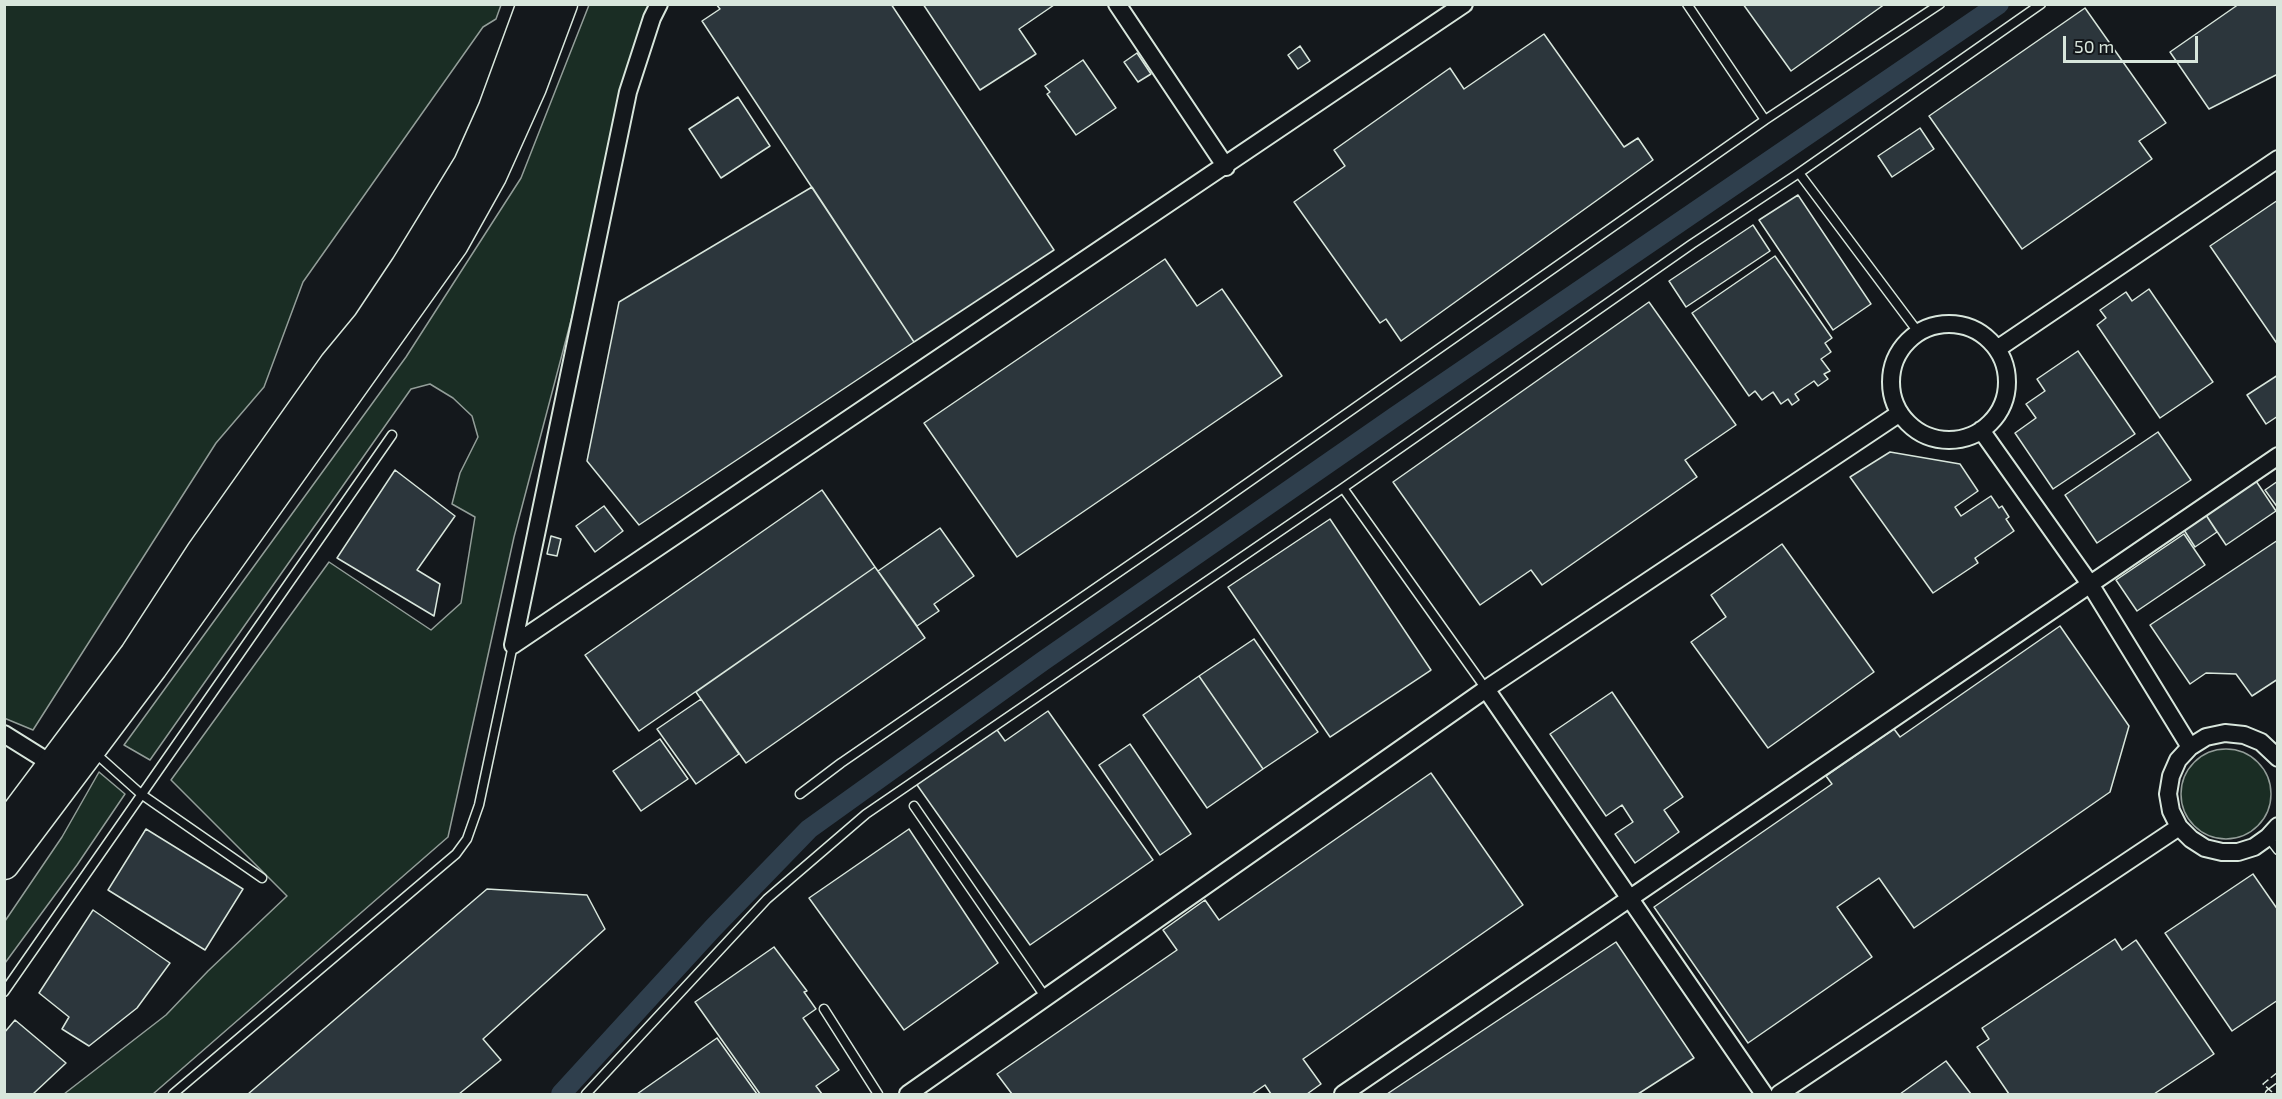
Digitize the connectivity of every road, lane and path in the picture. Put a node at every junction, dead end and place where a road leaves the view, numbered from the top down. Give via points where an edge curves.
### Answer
1 (532, 4) edge
2 (562, 4) edge
3 (659, 4) edge
4 (1117, 4) edge
5 (1464, 4) edge
6 (1687, 4) edge
7 (1940, 4) edge
8 (2041, 4) edge
9 (1765, 120) junction
10 (2277, 159) edge
11 (1226, 167) junction
12 (1799, 173) junction
13 (1918, 333) junction
14 (1997, 349) junction
15 (1900, 414) junction
16 (1981, 430) junction
17 (392, 435) dead end
18 (2277, 456) edge
19 (1343, 488) junction
20 (2090, 584) junction
21 (513, 645) junction
22 (1486, 689) junction
23 (4, 734) edge
24 (2190, 747) junction
25 (92, 749) junction
26 (2277, 756) edge
27 (52, 764) junction
28 (141, 794) junction
29 (800, 794) dead end
30 (914, 806) dead end
31 (2180, 827) junction
32 (4, 830) edge
33 (2274, 838) edge
34 (4, 864) edge
35 (262, 878) dead end
36 (1629, 900) junction
37 (4, 992) edge
38 (1047, 998) junction
39 (824, 1009) dead end
40 (2277, 1088) edge
41 (908, 1094) edge
42 (173, 1095) edge
43 (586, 1095) edge
44 (878, 1095) edge
45 (1343, 1095) edge
46 (1764, 1095) edge
47 (1779, 1095) edge
48 (2270, 1095) edge

1 - 27 highway via 469,164 406,267 201,552 135,655
2 - 25 highway via 531,87 491,176 453,244
3 - 21 street via 628,92
4 - 11 street
5 - 11 street
6 - 9 lane
7 - 9 lane
8 - 12 lane
9 - 29 lane
10 - 14 street
11 - 21 street
12 - 13 lane
12 - 19 lane
13 - 14 street via 1934,326 1970,327
13 - 15 street via 1904,345 1895,361 1891,379
14 - 16 street via 2005,366 2004,402 1995,418
15 - 16 street via 1913,427 1946,440 1964,438
15 - 22 street
16 - 20 street
17 - 28 lane
18 - 20 street
19 - 22 lane
19 - 43 lane via 866,814 767,899
20 - 24 street
20 - 36 street
21 - 42 lane via 479,805 467,839 456,854
22 - 36 street
22 - 38 street
23 - 27 street
24 - 26 street via 2206,737 2225,733 2261,742
24 - 31 street via 2178,760 2168,794
25 - 28 lane
25 - 34 highway
27 - 32 highway
28 - 35 lane
28 - 37 lane
30 - 38 lane
31 - 33 street via 2205,848 2222,852 2246,849
31 - 47 street
36 - 45 street
36 - 46 street
38 - 41 street
39 - 44 lane
40 - 48 lane

